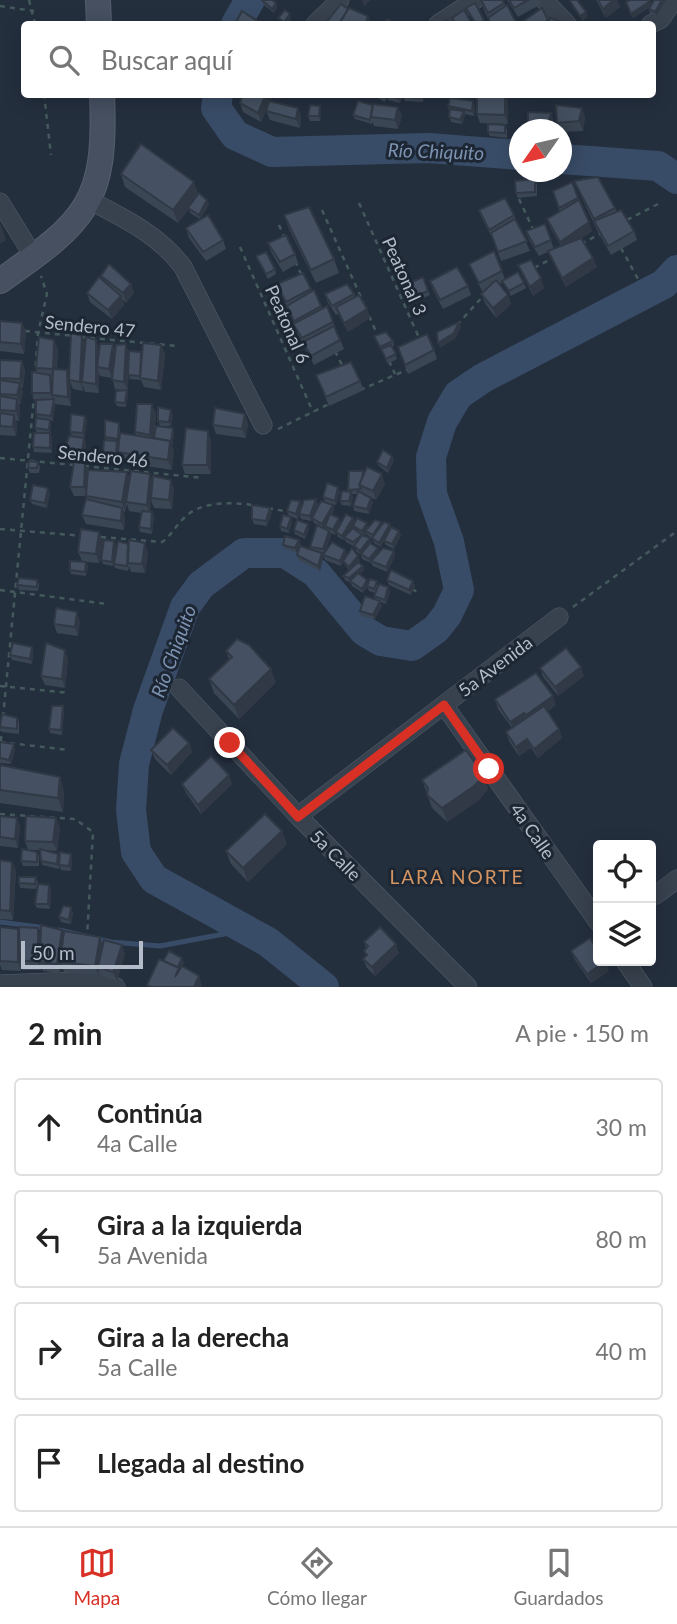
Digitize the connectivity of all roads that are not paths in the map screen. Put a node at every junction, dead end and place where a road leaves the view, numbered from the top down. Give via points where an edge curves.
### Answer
1 (98, 0) edge
2 (340, 0) edge
3 (475, 0) edge
4 (544, 0) edge
5 (674, 0) edge
6 (99, 21) edge
7 (317, 21) edge
8 (443, 21) edge
9 (564, 21) edge
10 (656, 22) edge
11 (102, 98) edge
12 (89, 200) junction
13 (0, 202) edge
14 (34, 257) junction
15 (0, 281) edge
16 (263, 425) road end
17 (559, 618) road end
18 (179, 688) dead end
19 (444, 705) junction
20 (298, 817) junction
21 (677, 879) edge
22 (656, 895) dead end
23 (593, 915) edge
24 (628, 966) edge
25 (0, 984) edge
26 (116, 987) edge
27 (468, 987) edge
28 (643, 987) edge

1 - 6 street
2 - 7 street
3 - 8 street
4 - 9 street
5 - 10 street
11 - 12 street via 104,132 97,181
12 - 14 street via 80,217
12 - 16 street via 146,229 173,254
13 - 14 street
14 - 15 street
17 - 19 street, 5a Avenida
18 - 20 street, 5a Calle
19 - 20 street, 5a Avenida
19 - 23 street, 4a Calle
20 - 27 street, 5a Calle
21 - 22 street
24 - 28 street
25 - 26 street via 104,980

